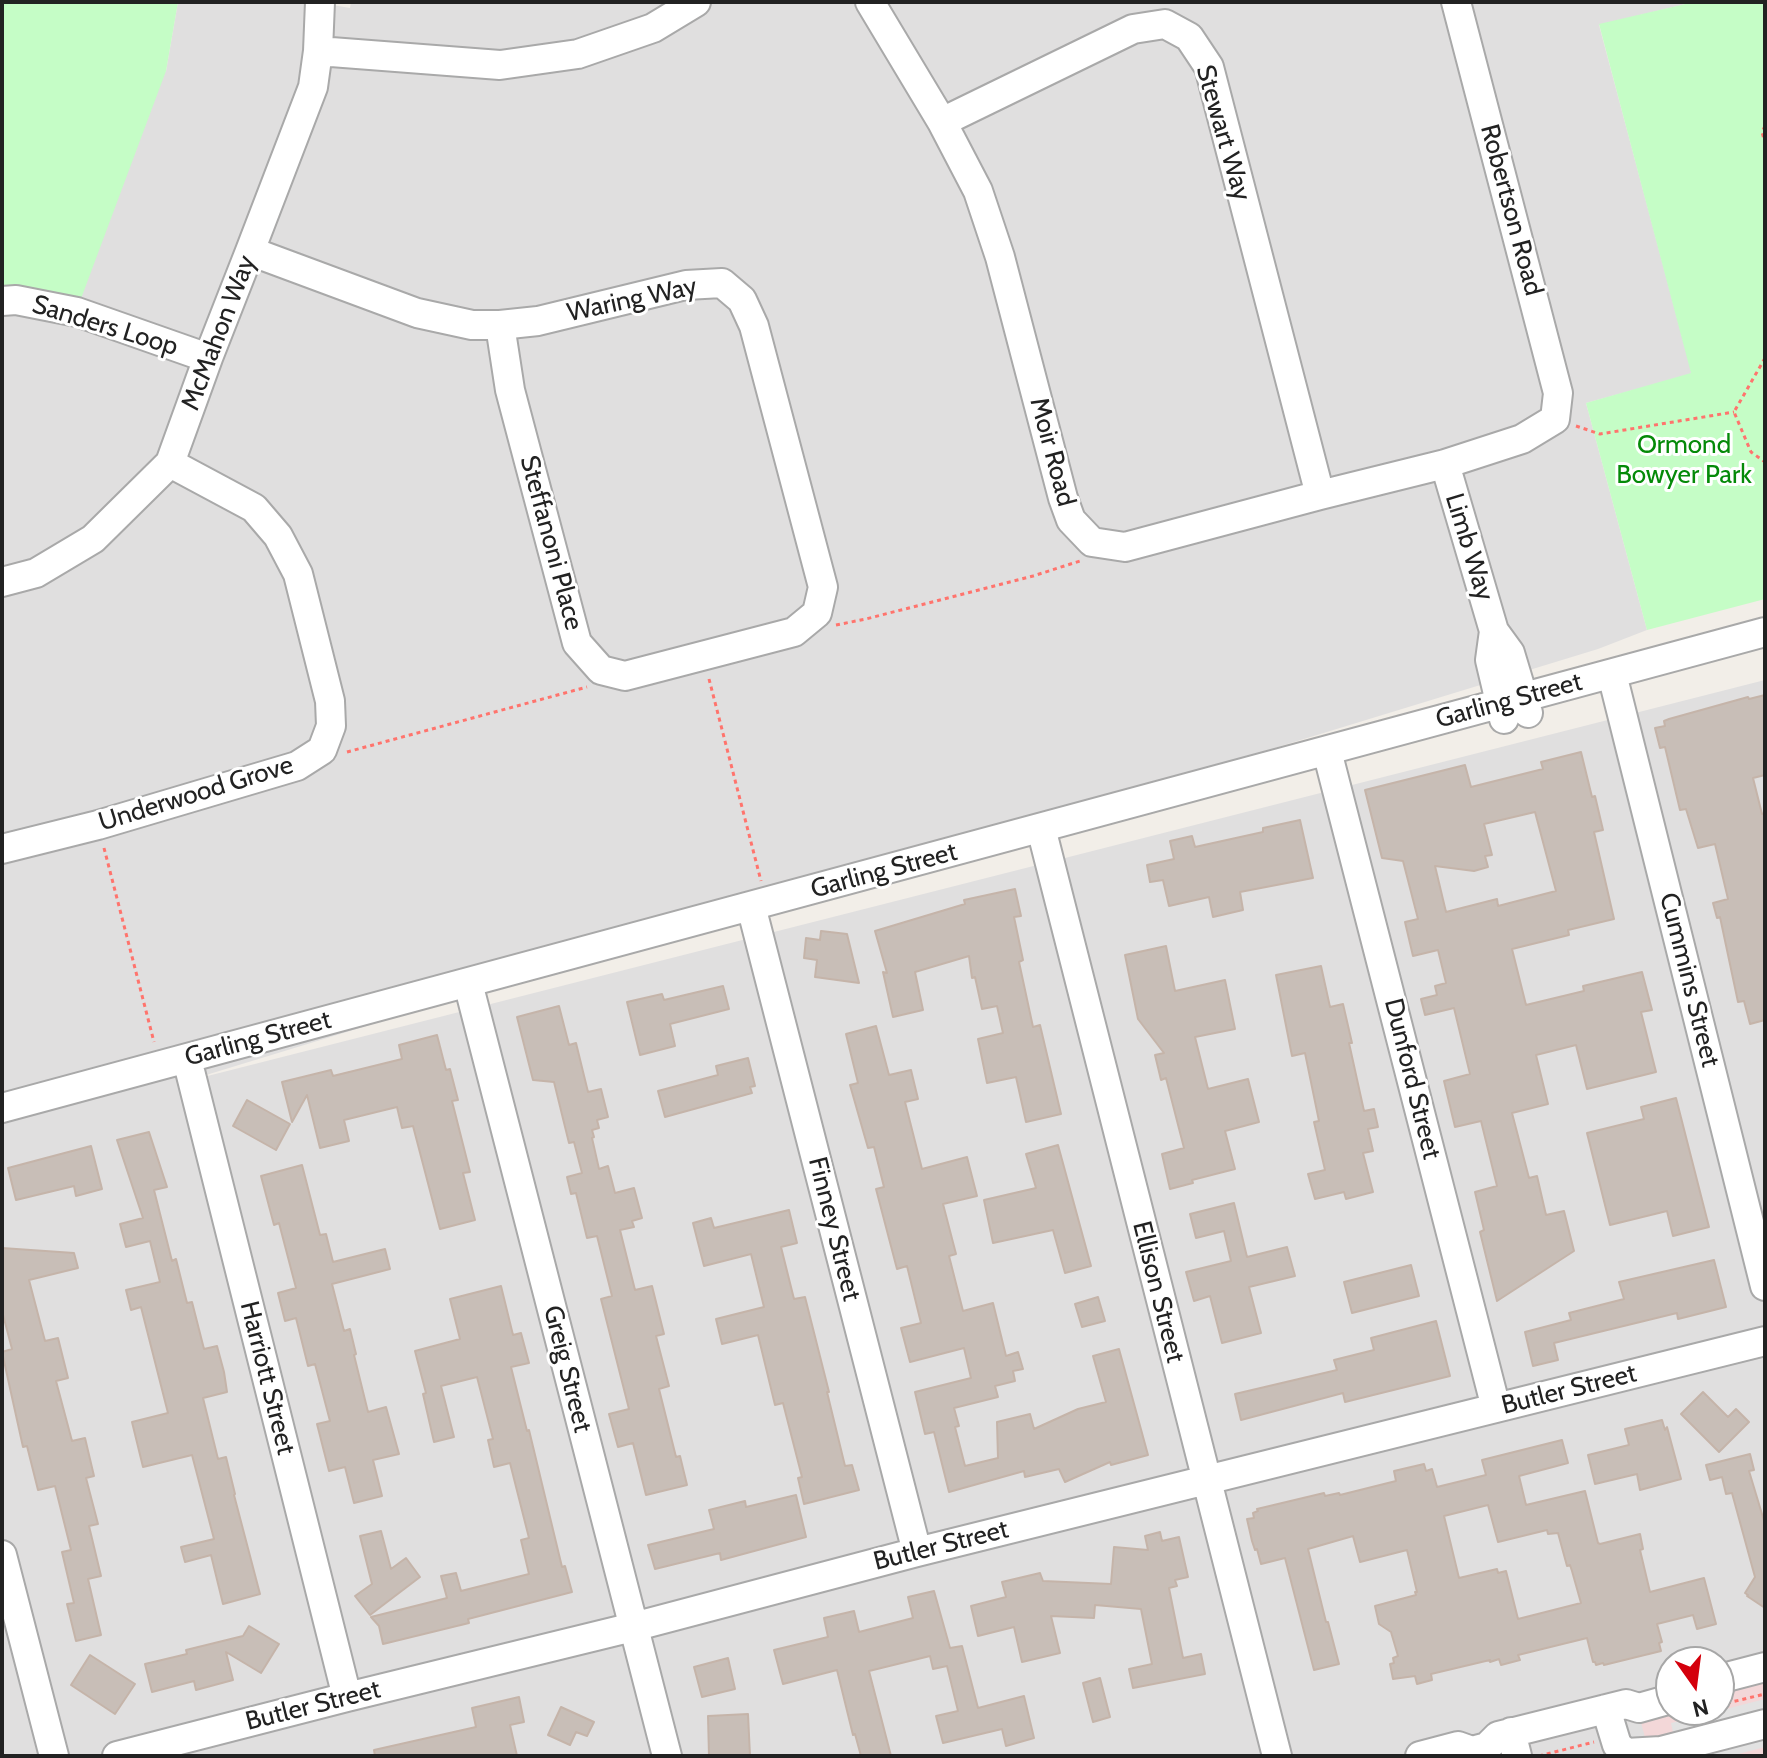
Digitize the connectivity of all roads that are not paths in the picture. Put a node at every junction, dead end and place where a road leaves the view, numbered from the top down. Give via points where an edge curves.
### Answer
1 (320, 2) edge
2 (696, 2) edge
3 (870, 2) edge
4 (1456, 2) edge
5 (318, 51) junction
6 (942, 122) junction
7 (250, 251) junction
8 (2, 301) edge
9 (500, 325) junction
10 (208, 358) junction
11 (1555, 419) joint
12 (170, 463) junction
13 (1445, 464) junction
14 (1320, 495) junction
15 (2, 582) edge
16 (1765, 632) edge
17 (1765, 651) edge
18 (703, 656) joint
19 (1615, 682) junction
20 (1514, 708) junction
21 (1329, 759) junction
22 (1043, 836) junction
23 (2, 849) edge
24 (756, 906) junction
25 (470, 989) junction
26 (188, 1066) junction
27 (2, 1108) edge
28 (2, 1122) edge
29 (1765, 1286) edge
30 (1765, 1341) edge
31 (1496, 1408) junction
32 (1206, 1480) junction
33 (917, 1552) junction
34 (2, 1555) edge
35 (633, 1627) junction
36 (1765, 1667) edge
37 (1735, 1675) edge
38 (1655, 1686) edge
39 (347, 1697) junction
40 (1655, 1704) edge
41 (1616, 1706) junction
42 (1765, 1724) edge
43 (1508, 1741) edge
44 (54, 1756) edge
45 (117, 1756) edge
46 (667, 1756) edge
47 (1277, 1756) edge
48 (1420, 1756) edge

1 - 5 street, McMahon Way
2 - 5 street via 653,28 578,54 500,65
3 - 6 street, Moir Road
4 - 11 street, Robertson Road via 1558,393
5 - 7 street, McMahon Way via 313,87
6 - 14 street, Moir Road via 978,191 996,243 1063,498 1071,520 1092,542 1125,547
6 - 14 street, Stewart Way via 1133,29 1165,24 1189,37 1209,67
7 - 9 street, Waring Way via 417,313 472,325
7 - 10 street, McMahon Way
8 - 10 street, Sanders Loop via 77,312
9 - 18 street, Steffanoni Place via 510,390 577,643 601,670 625,676
9 - 18 street, Waring Way via 538,321 686,285 722,283 742,300 754,326 827,619
10 - 12 street, McMahon Way
11 - 13 street, Moir Road via 1522,439
12 - 15 street, McMahon Way via 93,539 36,573
12 - 23 street, Underwood Grove via 254,508 278,536 298,574 330,701 331,726 322,750 297,766
13 - 14 street, Moir Road
13 - 20 street, Limb Way via 1494,631 1490,660
16 - 19 street, Garling Street
17 - 19 street, Garling Street
19 - 20 street, Garling Street
19 - 29 street, Cummins Street
20 - 21 street, Garling Street
21 - 22 street, Garling Street
21 - 31 street, Dunford Street
22 - 24 street, Garling Street
22 - 32 street, Ellison Street
24 - 25 street, Garling Street
24 - 33 street, Finney Street
25 - 26 street, Garling Street
25 - 35 street, Greig Street
26 - 27 street, Garling Street
26 - 28 street, Garling Street via 163,1079
26 - 39 street, Harriott Street
30 - 31 street, Butler Street
31 - 32 street, Butler Street
32 - 33 street, Butler Street
32 - 47 street, Ellison Street
33 - 35 street, Butler Street
34 - 44 street
35 - 39 street, Butler Street
35 - 46 street, Greig Street
36 - 37 street
38 - 41 street via 1633,1692
39 - 45 street, Butler Street
40 - 41 street
41 - 42 street via 1650,1753
41 - 43 street
43 - 48 street

